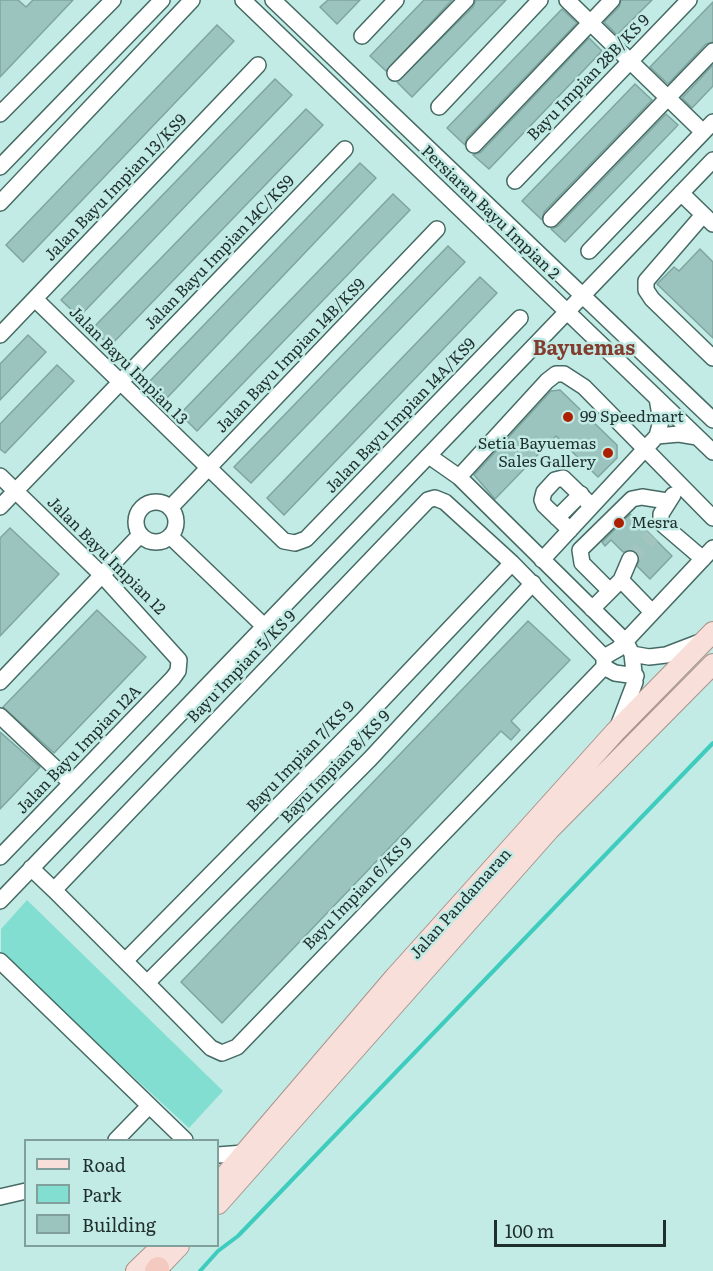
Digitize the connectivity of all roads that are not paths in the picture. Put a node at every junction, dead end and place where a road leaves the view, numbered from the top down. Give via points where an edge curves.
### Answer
1 (112, 0) edge
2 (161, 0) edge
3 (192, 0) edge
4 (243, 0) edge
5 (273, 0) edge
6 (396, 0) edge
7 (466, 0) edge
8 (540, 0) edge
9 (567, 0) edge
10 (612, 0) edge
11 (689, 0) edge
12 (590, 22) junction
13 (362, 36) dead end
14 (713, 51) edge
15 (630, 61) junction
16 (258, 65) dead end
17 (395, 73) dead end
18 (667, 97) junction
19 (439, 107) dead end
20 (0, 114) edge
21 (708, 127) edge
22 (474, 145) dead end
23 (345, 149) dead end
24 (713, 159) edge
25 (0, 166) edge
26 (515, 181) dead end
27 (681, 192) junction
28 (0, 202) edge
29 (551, 219) dead end
30 (708, 219) edge
31 (437, 229) dead end
32 (589, 251) dead end
33 (583, 297) junction
34 (35, 299) junction
35 (568, 313) junction
36 (520, 318) dead end
37 (0, 335) edge
38 (713, 358) edge
39 (120, 383) junction
40 (657, 398) junction
41 (713, 420) edge
42 (657, 436) junction
43 (697, 437) junction
44 (644, 450) junction
45 (713, 452) edge
46 (429, 456) junction
47 (207, 468) junction
48 (0, 476) edge
49 (459, 477) junction
50 (681, 486) junction
51 (15, 490) junction
52 (581, 494) junction
53 (667, 501) junction
54 (592, 506) junction
55 (0, 507) edge
56 (170, 508) junction
57 (557, 518) junction
58 (713, 518) edge
59 (661, 523) junction
60 (570, 530) junction
61 (140, 535) junction
62 (170, 536) junction
63 (652, 536) tunnel mouth
64 (306, 539) joint
65 (708, 554) edge
66 (630, 559) tunnel mouth
67 (542, 560) junction
68 (512, 563) junction
69 (102, 575) junction
70 (533, 583) junction
71 (616, 585) junction
72 (592, 609) junction
73 (652, 612) junction
74 (265, 627) junction
75 (709, 636) edge
76 (629, 648) junction
77 (604, 662) junction
78 (713, 664) edge
79 (179, 665) joint
80 (636, 676) junction
81 (0, 682) edge
82 (0, 717) edge
83 (615, 732) junction
84 (71, 783) junction
85 (0, 857) edge
86 (31, 868) junction
87 (54, 890) junction
88 (0, 901) edge
89 (0, 960) edge
90 (125, 961) junction
91 (147, 983) junction
92 (149, 1106) junction
93 (117, 1139) edge
94 (184, 1139) edge
95 (244, 1154) junction
96 (219, 1155) edge
97 (219, 1183) edge
98 (24, 1191) edge
99 (0, 1197) edge
100 (219, 1203) edge
101 (161, 1247) edge
102 (177, 1247) edge
103 (151, 1270) edge

1 - 20 street
2 - 25 street
3 - 28 street
4 - 35 street, Persiaran Bayu Impian 2
5 - 33 street, Persiaran Bayu Impian 2
6 - 13 street
7 - 17 street
8 - 19 street
9 - 12 street
10 - 12 street
11 - 15 street, Bayu Impian 28B/KS 9
12 - 15 street
12 - 22 street
14 - 18 street
15 - 18 street
15 - 26 street, Bayu Impian 28B/KS 9
16 - 34 street, Jalan Bayu Impian 13/KS9
18 - 21 street
18 - 29 street
21 - 32 street
23 - 39 street, Jalan Bayu Impian 14C/KS9
24 - 27 street
27 - 30 street
27 - 33 street
30 - 38 street via 649,274 646,290
31 - 47 street, Jalan Bayu Impian 14B/KS9
33 - 35 street
33 - 41 street, Persiaran Bayu Impian 2
34 - 37 street, Jalan Bayu Impian 13/KS9
34 - 39 street, Jalan Bayu Impian 13
35 - 40 street, Persiaran Bayu Impian 2
35 - 46 street
36 - 64 street, Jalan Bayu Impian 14A/KS9
39 - 47 street, Jalan Bayu Impian 13
39 - 51 street, Jalan Bayu Impian 14C/KS9
40 - 42 street via 661,421
40 - 43 street, Persiaran Bayu Impian 2
42 - 43 street
42 - 44 street
43 - 45 street, Persiaran Bayu Impian 2
44 - 49 street via 584,387 564,374 556,374
44 - 50 street
44 - 54 street
46 - 49 street
46 - 74 street
47 - 56 street, Jalan Bayu Impian 14B/KS9
47 - 64 street, Jalan Bayu Impian 13 via 284,541
48 - 51 street, Jalan Bayu Impian 12
49 - 67 street
50 - 53 street
50 - 58 street
51 - 55 street, Jalan Bayu Impian 14C/KS9
51 - 69 street, Jalan Bayu Impian 12
52 - 54 street
52 - 57 street
52 - 57 street via 566,480 555,480 544,492 542,501
53 - 59 street
53 - 71 street via 632,499 580,550 582,563
54 - 60 street
56 - 61 street via 156,502 142,507 136,520
56 - 62 street via 176,520
57 - 60 street
59 - 63 street
59 - 65 street
60 - 67 street
61 - 62 street via 155,542
61 - 69 street
62 - 74 street
65 - 73 street
66 - 71 street
67 - 72 street
68 - 70 street
68 - 87 street, Bayu Impian 5/KS 9 via 445,502 435,498 422,504
68 - 90 street, Bayu Impian 7/KS 9
69 - 79 street, Jalan Bayu Impian 12 via 177,654
69 - 81 street
70 - 77 street
70 - 91 street, Bayu Impian 8/KS 9 via 370,759
71 - 72 street
71 - 73 street
72 - 76 street
73 - 76 street
74 - 86 street
75 - 76 street via 666,655 650,657
75 - 83 main road, Jalan Pandamaran
76 - 77 street
76 - 80 street
77 - 80 street via 615,673
77 - 91 street, Bayu Impian 6/KS 9 via 237,1047 222,1053 211,1047
78 - 100 main road, Jalan Pandamaran via 549,830
79 - 84 street, Jalan Bayu Impian 12A via 173,678
80 - 83 street
82 - 84 street
83 - 95 main road, Jalan Pandamaran via 395,976
84 - 85 street, Jalan Bayu Impian 12A
86 - 87 street
86 - 88 street
87 - 90 street
89 - 92 street
90 - 91 street
92 - 93 street
92 - 94 street
95 - 96 street
95 - 97 main road, Jalan Pandamaran
98 - 99 street
101 - 103 main road
102 - 103 main road

